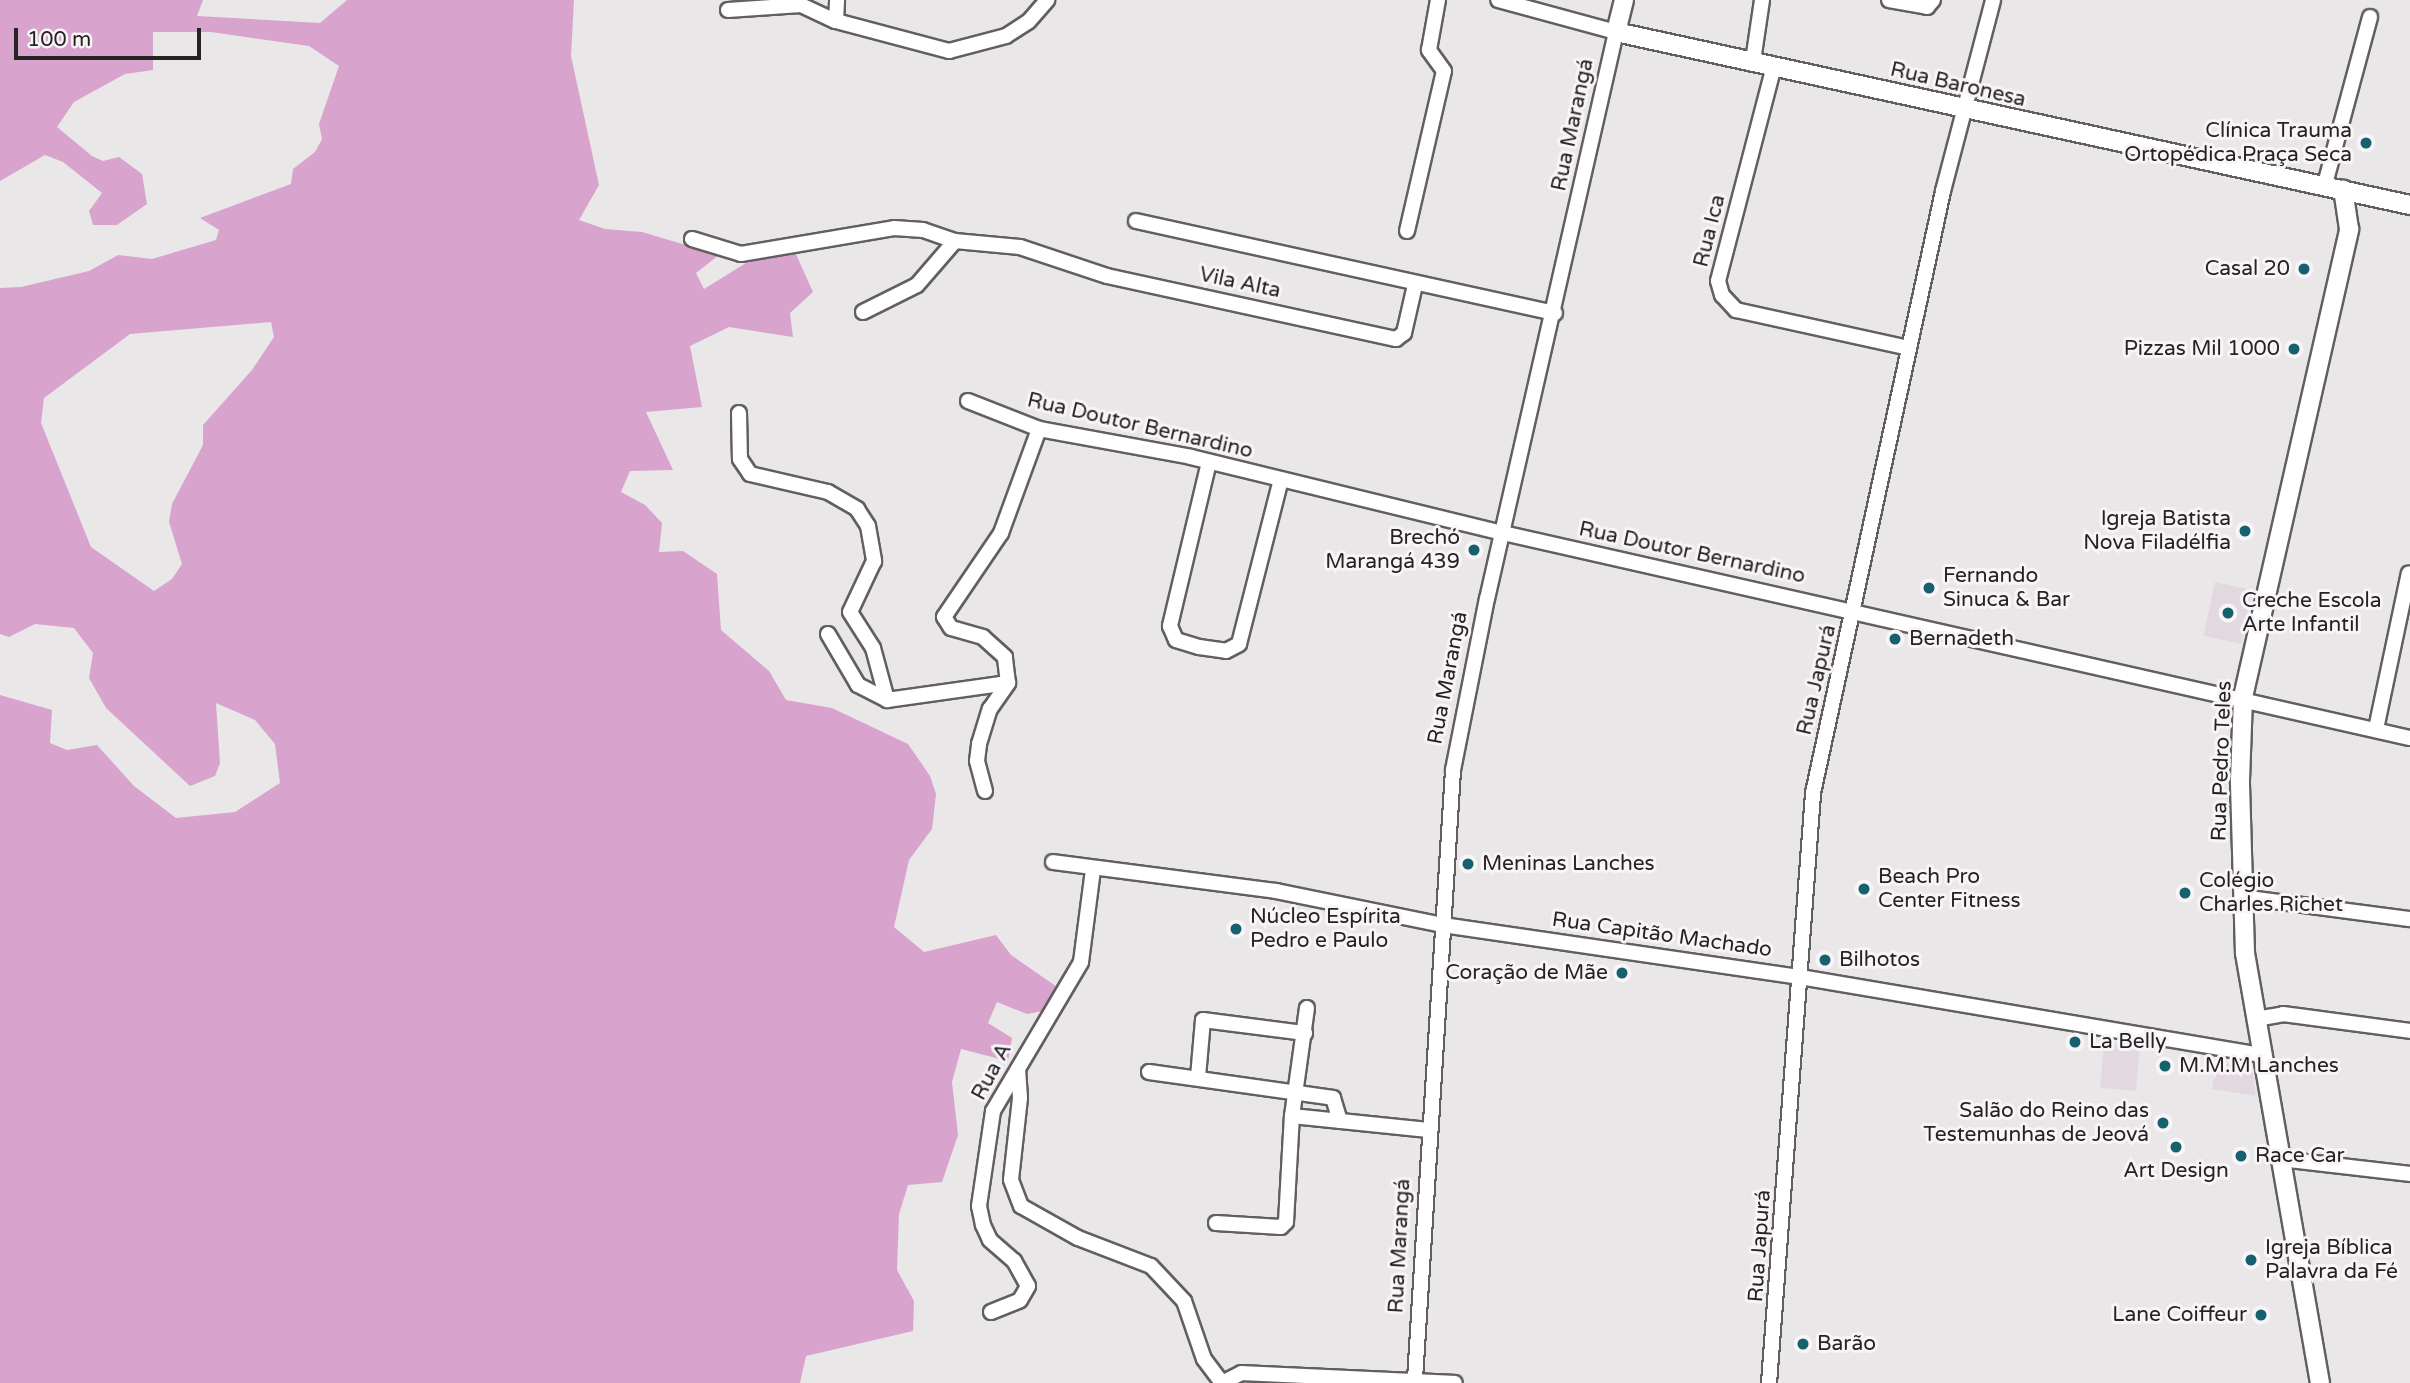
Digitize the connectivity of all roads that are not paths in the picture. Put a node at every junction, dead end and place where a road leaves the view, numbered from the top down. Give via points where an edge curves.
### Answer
1 (837, 0) edge
2 (1047, 0) edge
3 (1438, 0) edge
4 (1498, 0) edge
5 (1624, 0) edge
6 (1762, 0) edge
7 (1889, 0) edge
8 (1933, 0) edge
9 (1993, 0) edge
10 (728, 10) dead end
11 (2370, 17) dead end
12 (836, 21) junction
13 (1616, 32) junction
14 (1753, 61) junction
15 (1774, 66) junction
16 (1966, 111) junction
17 (2334, 186) junction
18 (2380, 197) junction
19 (2410, 205) edge
20 (1136, 221) dead end
21 (2349, 229) junction
22 (1407, 231) dead end
23 (692, 239) dead end
24 (955, 241) junction
25 (1415, 285) junction
26 (863, 312) dead end
27 (1555, 313) junction
28 (1909, 348) junction
29 (968, 401) dead end
30 (738, 413) dead end
31 (1039, 429) junction
32 (1209, 461) junction
33 (1281, 479) junction
34 (1503, 533) junction
35 (2409, 573) edge
36 (1854, 611) junction
37 (828, 634) dead end
38 (1008, 683) junction
39 (2243, 696) junction
40 (887, 700) junction
41 (2376, 729) junction
42 (2410, 738) edge
43 (985, 791) dead end
44 (1053, 862) dead end
45 (1093, 869) junction
46 (2242, 897) junction
47 (2410, 919) edge
48 (1443, 925) junction
49 (1800, 976) junction
50 (1307, 1008) dead end
51 (2256, 1019) junction
52 (2410, 1031) edge
53 (1305, 1033) junction
54 (2263, 1055) junction
55 (1018, 1069) junction
56 (1149, 1072) dead end
57 (1198, 1077) junction
58 (1295, 1093) junction
59 (1292, 1116) junction
60 (1340, 1121) junction
61 (1428, 1130) junction
62 (2281, 1159) junction
63 (2410, 1174) edge
64 (1216, 1223) dead end
65 (991, 1312) dead end
66 (1415, 1379) junction
67 (1222, 1383) edge
68 (1455, 1383) edge
69 (1769, 1383) edge
70 (2320, 1383) edge

1 - 12 street
2 - 12 street via 1029,21 1006,36 949,51
3 - 22 street via 1429,50 1444,71
4 - 13 street, Rua Baronesa
5 - 13 street, Rua Marangá
6 - 14 street
7 - 8 street via 1927,8
9 - 16 street, Rua Japurá
10 - 12 street via 785,3 818,10
11 - 17 street
13 - 14 street, Rua Baronesa
13 - 27 street, Rua Marangá
14 - 15 street, Rua Baronesa
15 - 16 street, Rua Baronesa
15 - 28 street, Rua Ica via 1718,281 1722,295 1736,310
16 - 17 street, Rua Baronesa
16 - 28 street, Rua Japurá via 1943,191
17 - 18 street, Rua Baronesa
17 - 21 street, Rua Pedro Teles
18 - 19 street, Rua Baronesa
18 - 21 street
20 - 25 street, Vila Alta
21 - 39 street, Rua Pedro Teles
23 - 24 street, Vila Alta via 741,254 894,228 923,230
24 - 25 street, Vila Alta via 1020,247 1107,276 1396,338 1404,333
24 - 26 street via 917,285
25 - 27 street, Vila Alta
27 - 34 street, Rua Marangá
28 - 36 street, Rua Japurá
29 - 31 street, Rua Doutor Bernardino
30 - 40 street via 740,459 750,474 828,492 857,509 868,526 874,561 850,612 873,648
31 - 32 street, Rua Doutor Bernardino
31 - 38 street via 1001,533 944,617 951,628 983,637 1001,649
32 - 33 street, Rua Doutor Bernardino
32 - 33 street via 1170,625 1176,640 1199,648 1226,651 1239,644
33 - 34 street, Rua Doutor Bernardino
34 - 36 street, Rua Doutor Bernardino
34 - 48 street, Rua Marangá via 1453,770
35 - 41 street
36 - 39 street, Rua Doutor Bernardino
36 - 49 street, Rua Japurá via 1813,793
37 - 40 street via 858,685
38 - 40 street
38 - 43 street via 990,709 979,744 977,761
39 - 41 street, Rua Doutor Bernardino
39 - 46 street, Rua Pedro Teles
41 - 42 street, Rua Doutor Bernardino
44 - 45 street, Rua Capitão Machado
45 - 48 street, Rua Capitão Machado via 1276,891
45 - 55 street, Rua A via 1081,962
46 - 47 street
46 - 51 street, Rua Pedro Teles
48 - 49 street, Rua Capitão Machado
48 - 61 street, Rua Marangá
49 - 54 street, Rua Capitão Machado
49 - 69 street, Rua Japurá
50 - 53 street
51 - 52 street via 2283,1014
51 - 54 street, Rua Pedro Teles
53 - 57 street via 1203,1020
53 - 58 street
54 - 62 street, Rua Pedro Teles
55 - 65 street, Rua A via 993,1111 979,1206 990,1240 1014,1261 1028,1286 1020,1300
55 - 67 street via 1020,1098 1011,1180 1021,1206 1078,1238 1151,1266 1184,1301 1204,1359
56 - 57 street
57 - 58 street
58 - 59 street
58 - 60 street via 1333,1098
59 - 60 street
59 - 64 street via 1284,1226
60 - 61 street
61 - 66 street, Rua Marangá
62 - 63 street
62 - 70 street, Rua Pedro Teles
66 - 67 street via 1242,1373
66 - 68 street

